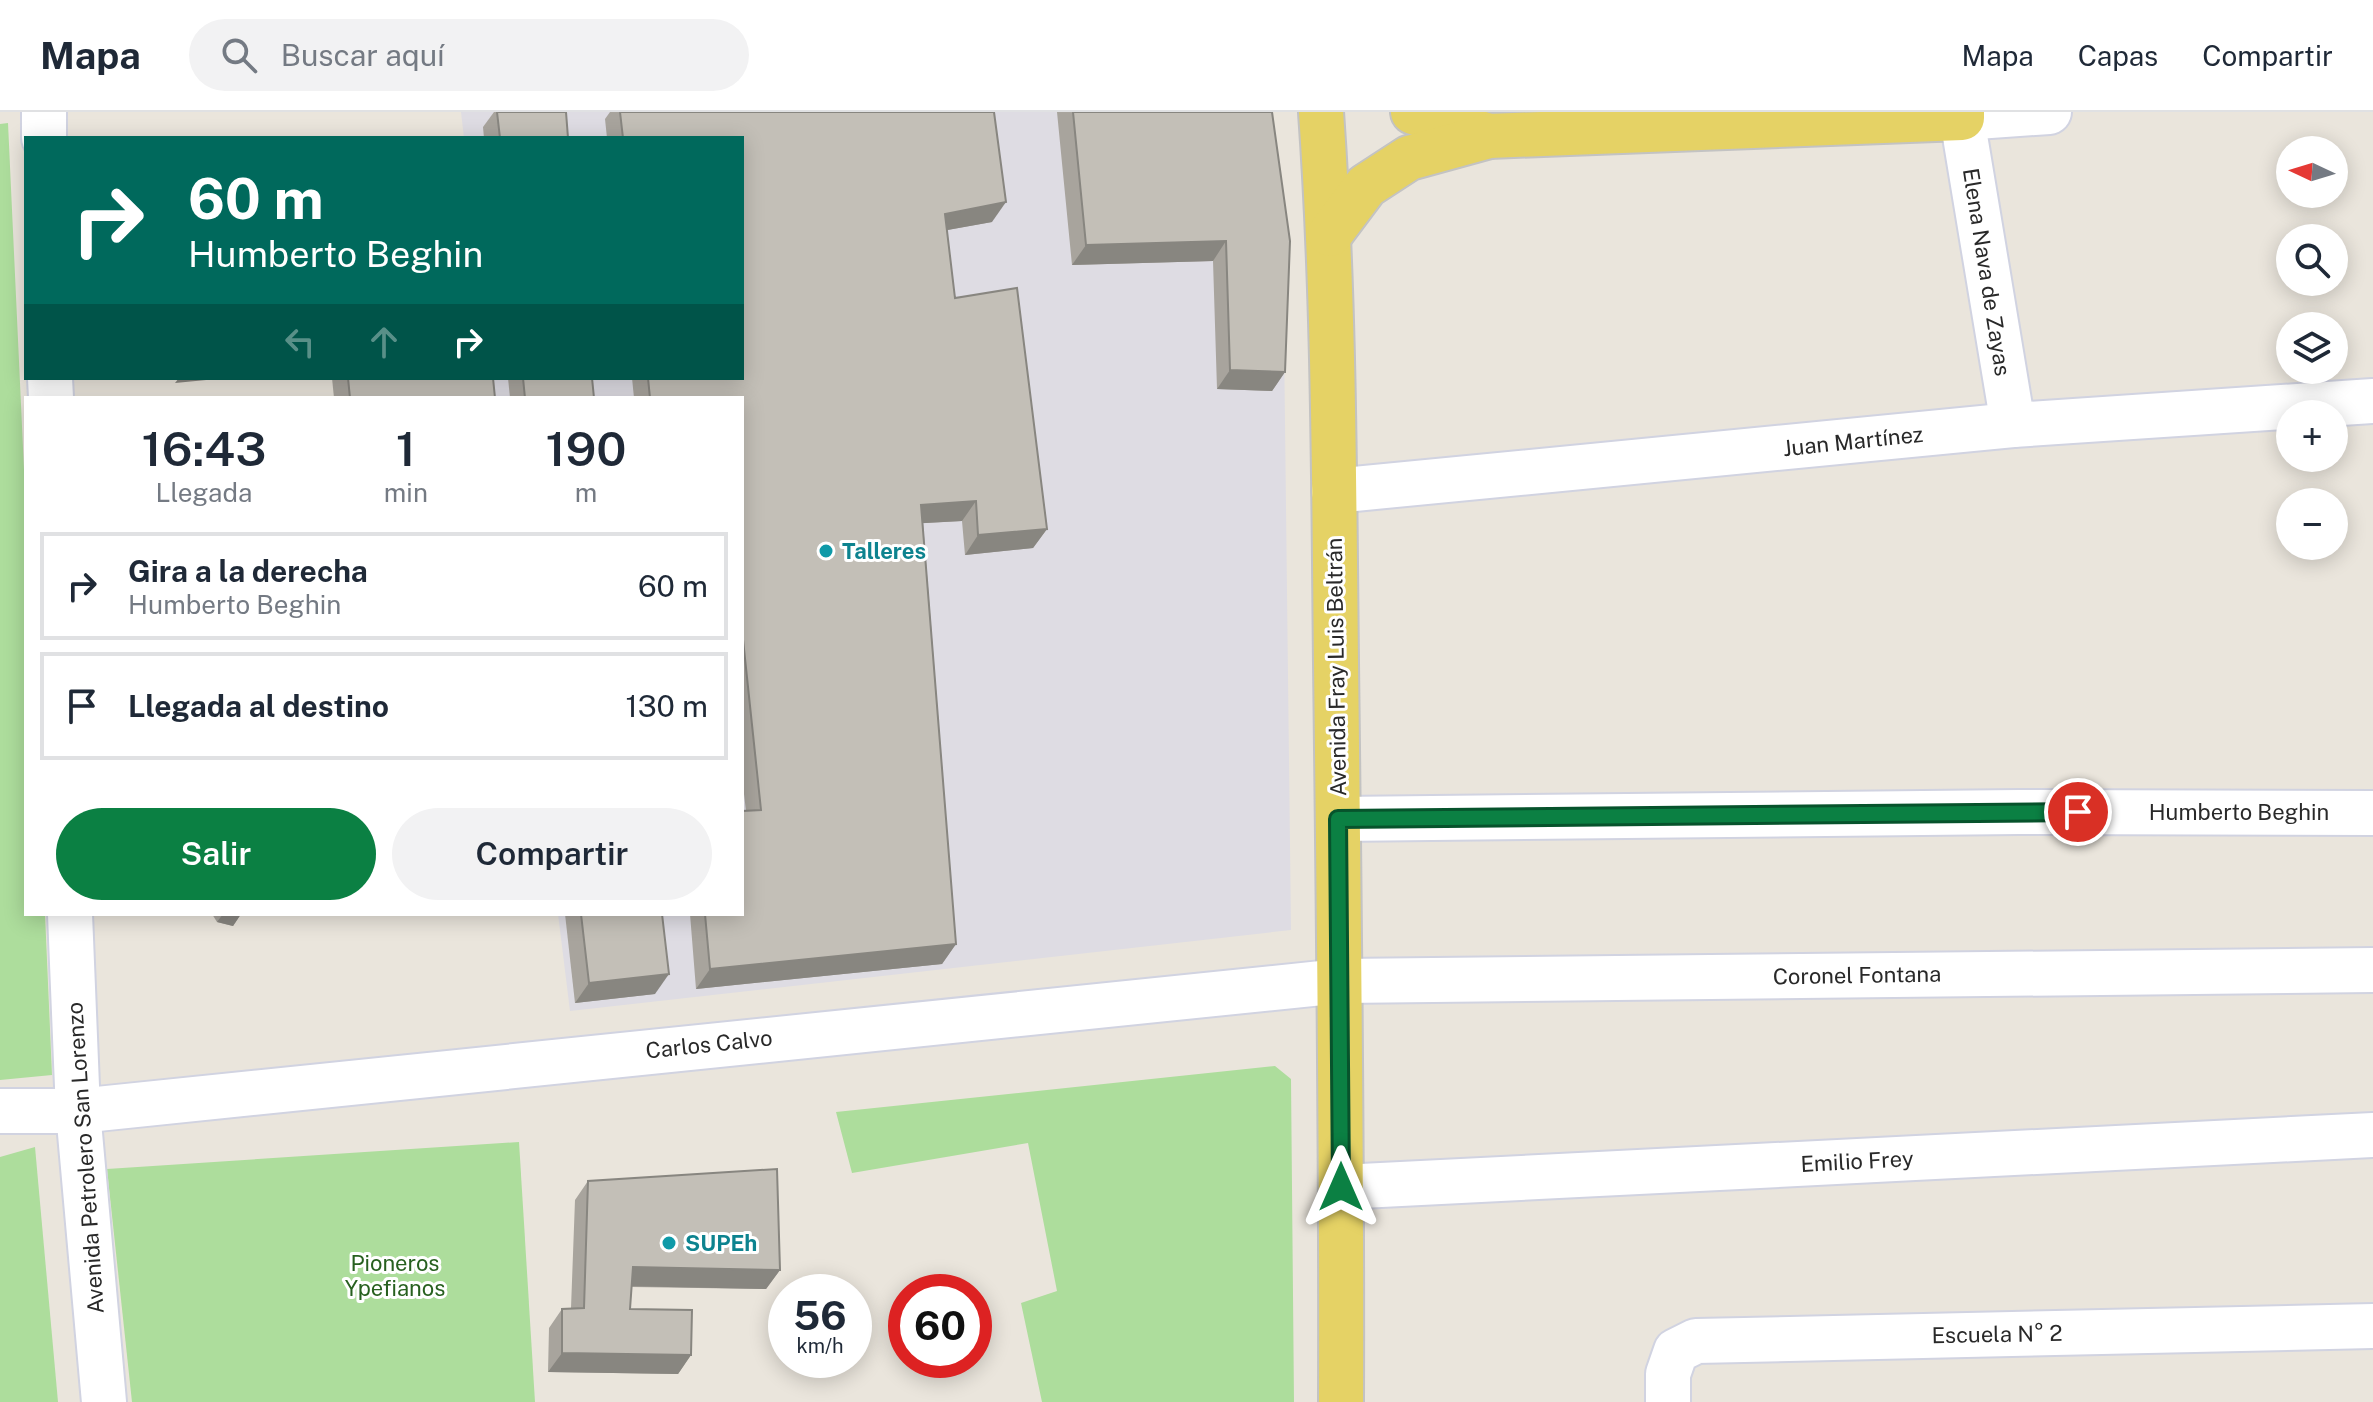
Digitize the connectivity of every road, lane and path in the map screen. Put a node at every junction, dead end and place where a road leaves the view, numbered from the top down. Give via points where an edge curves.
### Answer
1 (44, 112) edge
2 (1321, 112) edge
3 (1413, 112) edge
4 (2049, 112) edge
5 (1962, 115) edge
6 (44, 136) edge
7 (1489, 136) junction
8 (1330, 234) junction
9 (2373, 401) edge
10 (2013, 425) junction
11 (1334, 491) junction
12 (2373, 813) edge
13 (1338, 819) junction
14 (70, 916) edge
15 (2373, 970) edge
16 (1341, 981) junction
17 (0, 1111) edge
18 (78, 1111) junction
19 (2373, 1135) edge
20 (1341, 1187) junction
21 (1341, 1270) junction
22 (2373, 1326) edge
23 (104, 1402) edge
24 (1325, 1402) edge
25 (1341, 1402) edge
26 (1668, 1402) edge

1 - 6 street
2 - 8 main road, Avenida Fray Luis Beltrán
3 - 7 main road
4 - 5 street
5 - 7 main road
5 - 10 street, Elena Nava de Zayas
7 - 8 main road via 1409,158 1366,186
8 - 11 main road, Avenida Fray Luis Beltrán
9 - 10 street, Juan Martínez
10 - 11 street, Juan Martínez
11 - 13 main road, Avenida Fray Luis Beltrán
12 - 13 street, Humberto Beghin
13 - 16 main road, Avenida Fray Luis Beltrán
14 - 18 street, Avenida Petrolero San Lorenzo
15 - 16 street, Coronel Fontana
16 - 18 street, Carlos Calvo
16 - 20 main road, Avenida Fray Luis Beltrán
17 - 18 street, Carlos Calvo
18 - 23 street, Avenida Petrolero San Lorenzo
19 - 20 street, Emilio Frey
20 - 21 main road, Avenida Fray Luis Beltrán
21 - 24 main road, Avenida Fray Luis Beltrán
21 - 25 main road, Avenida Fray Luis Beltrán
22 - 26 street, Escuela N° 2 via 1696,1341 1676,1351 1668,1374

